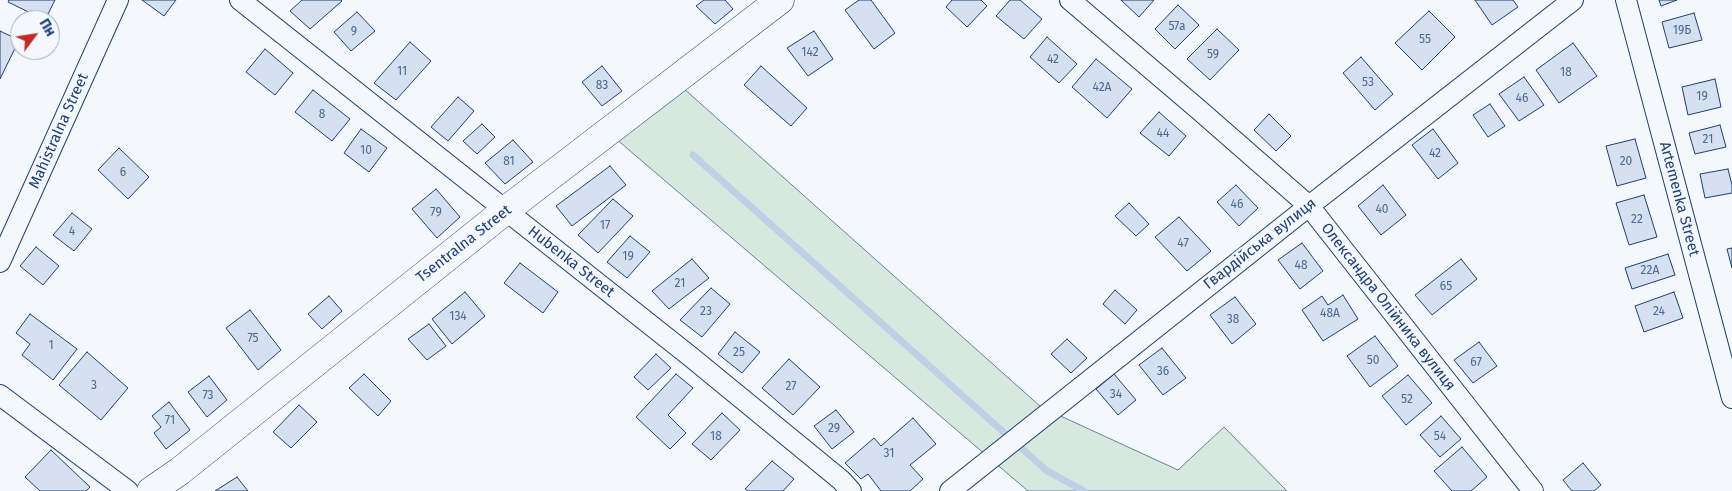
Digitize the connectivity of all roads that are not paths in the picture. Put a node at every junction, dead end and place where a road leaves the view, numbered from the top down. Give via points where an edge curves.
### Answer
1 (118, 0) edge
2 (240, 0) edge
3 (780, 0) edge
4 (1070, 0) edge
5 (1573, 0) edge
6 (1626, 0) edge
7 (1309, 206) junction
8 (506, 210) junction
9 (0, 262) edge
10 (0, 395) edge
11 (1732, 398) edge
12 (128, 491) edge
13 (151, 491) edge
14 (851, 491) edge
15 (950, 491) edge
16 (1533, 491) edge

1 - 9 street, Mahistralna Street
2 - 8 street, Hubenka Street
3 - 8 main road, Tsentralna Street
4 - 7 street, Олександра Олійника вулиця
5 - 7 street, Гвардійська вулиця
6 - 11 street, Artemenka Street
7 - 15 street, Гвардійська вулиця
7 - 16 street, Олександра Олійника вулиця
8 - 13 main road, Tsentralna Street
8 - 14 street, Hubenka Street via 691,357
10 - 12 street

